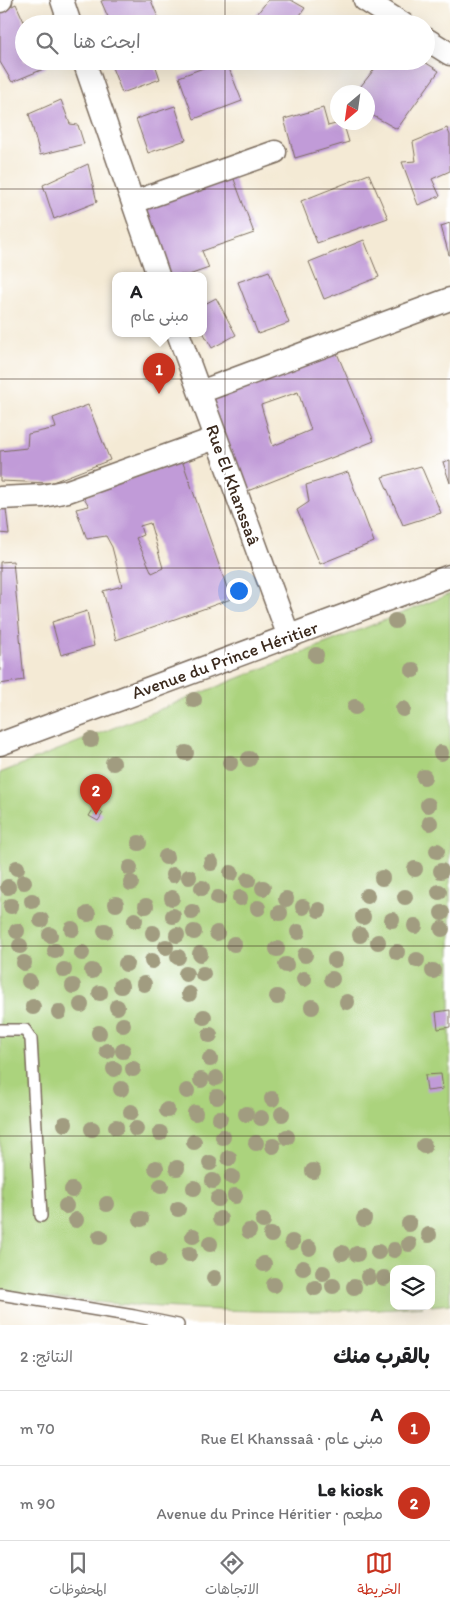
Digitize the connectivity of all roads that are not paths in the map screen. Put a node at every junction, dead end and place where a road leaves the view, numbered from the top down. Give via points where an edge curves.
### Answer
1 (62, 0) edge
2 (365, 0) edge
3 (67, 15) edge
4 (389, 15) edge
5 (435, 45) edge
6 (450, 54) edge
7 (87, 70) edge
8 (275, 152) dead end
9 (134, 202) junction
10 (157, 272) edge
11 (450, 298) edge
12 (179, 337) edge
13 (200, 392) junction
14 (216, 438) junction
15 (0, 498) edge
16 (450, 576) edge
17 (289, 637) junction
18 (0, 744) edge
19 (0, 1030) edge
20 (41, 1216) dead end
21 (0, 1294) edge
22 (178, 1325) edge

1 - 3 street
2 - 4 street
5 - 6 street
7 - 9 street
8 - 9 street
9 - 10 street
11 - 13 street
12 - 13 street, Rue El Khanssaâ
13 - 14 street, Rue El Khanssaâ
14 - 15 street via 68,491
14 - 17 street, Rue El Khanssaâ
16 - 17 street, Avenue du Prince Héritier
17 - 18 street, Avenue du Prince Héritier
19 - 20 lane via 25,1030 31,1039
21 - 22 lane

